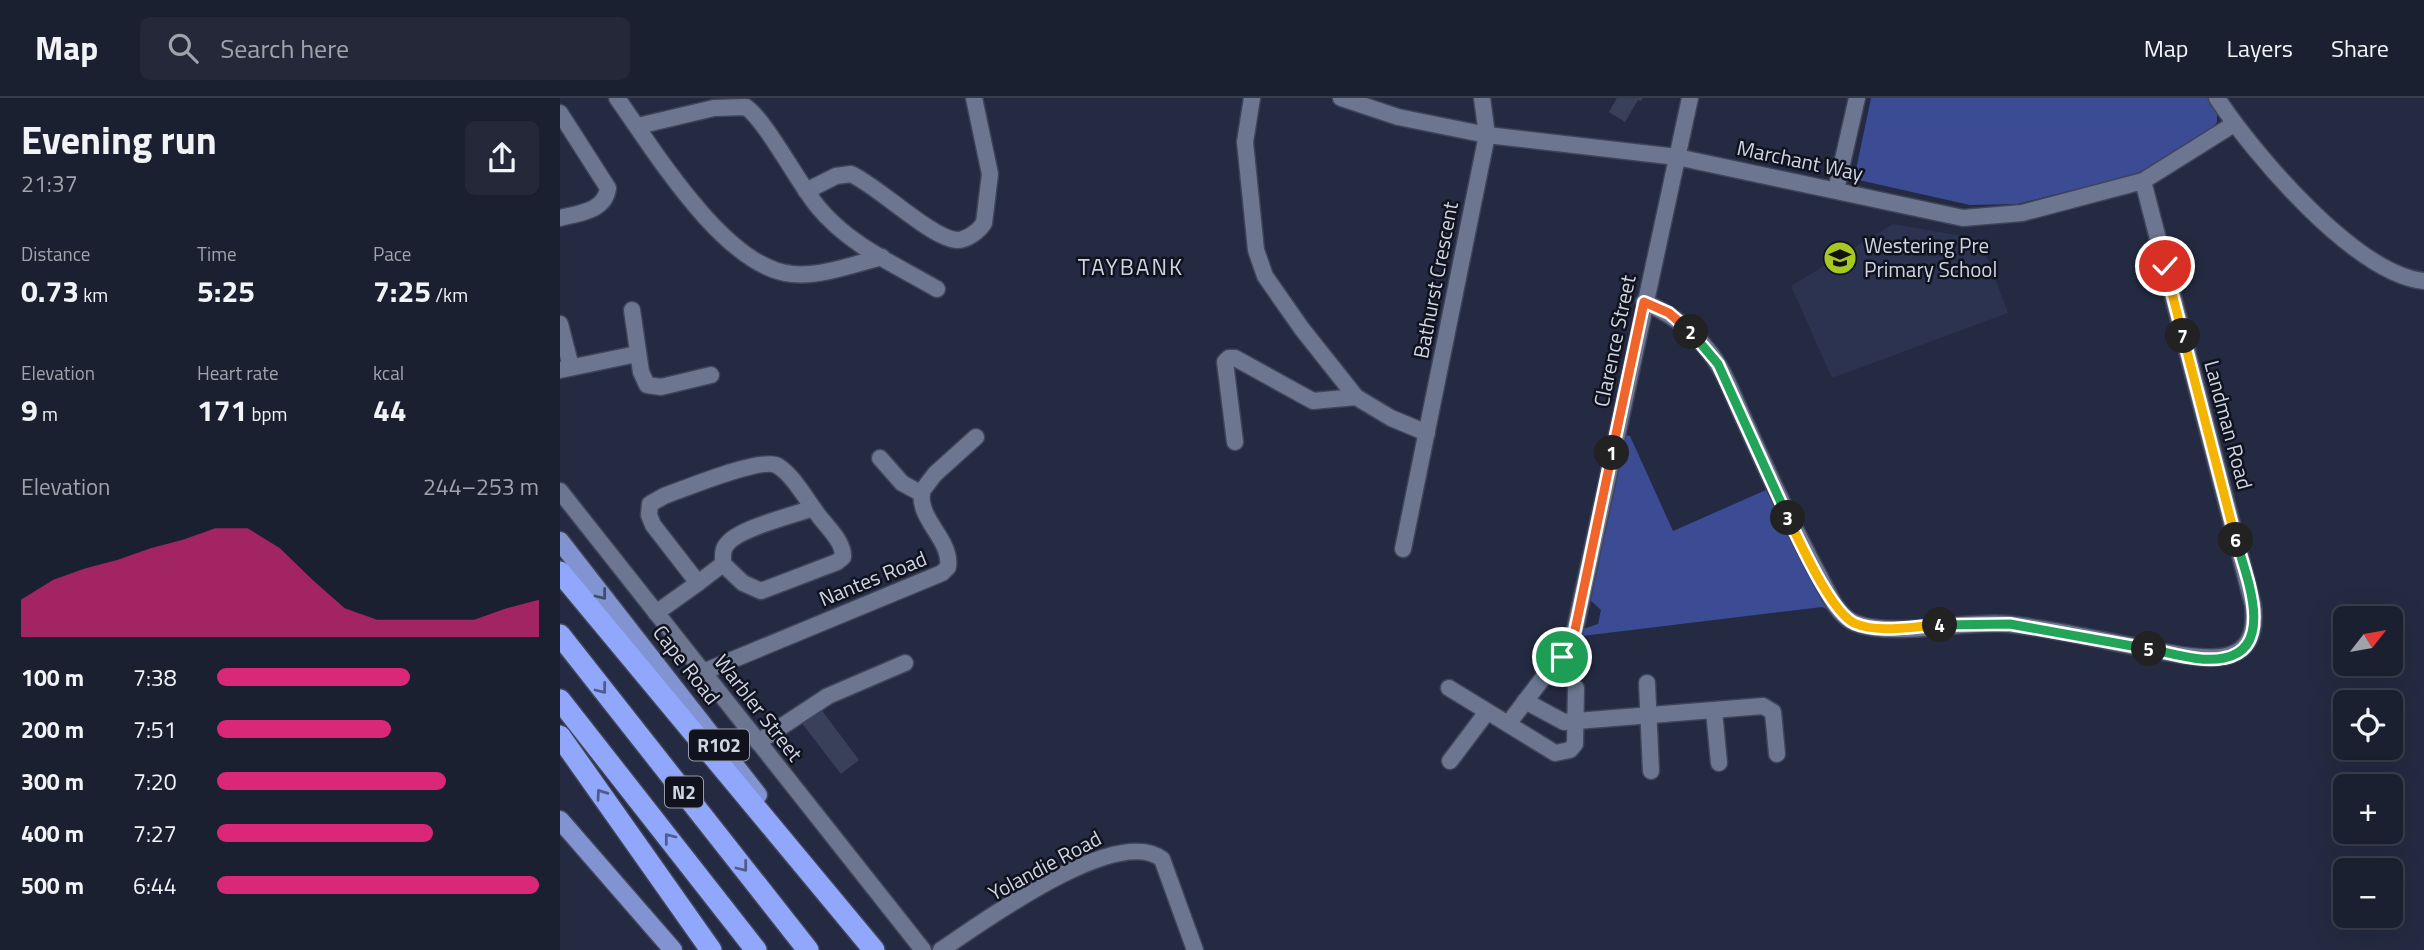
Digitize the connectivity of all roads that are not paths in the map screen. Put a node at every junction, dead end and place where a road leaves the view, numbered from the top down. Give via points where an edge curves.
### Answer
1 (618, 98) edge
2 (974, 98) edge
3 (1252, 98) edge
4 (1341, 98) edge
5 (1482, 98) edge
6 (1689, 98) edge
7 (1857, 98) edge
8 (2217, 98) edge
9 (560, 113) edge
10 (2234, 124) junction
11 (638, 126) junction
12 (1487, 135) junction
13 (1677, 157) junction
14 (2143, 181) junction
15 (1836, 190) junction
16 (806, 191) junction
17 (560, 218) edge
18 (882, 257) junction
19 (2424, 281) edge
20 (937, 289) dead end
21 (1644, 302) junction
22 (632, 310) dead end
23 (560, 324) edge
24 (637, 354) junction
25 (565, 368) edge
26 (711, 375) dead end
27 (1356, 397) junction
28 (1427, 433) junction
29 (976, 437) dead end
30 (1236, 442) dead end
31 (880, 458) dead end
32 (560, 491) edge
33 (922, 495) junction
34 (813, 508) junction
35 (560, 541) edge
36 (1403, 549) dead end
37 (723, 564) junction
38 (560, 572) edge
39 (698, 583) junction
40 (656, 613) junction
41 (560, 635) edge
42 (905, 663) dead end
43 (703, 672) junction
44 (1647, 683) dead end
45 (1449, 688) dead end
46 (1576, 688) dead end
47 (560, 700) edge
48 (1525, 701) junction
49 (1487, 712) junction
50 (1714, 712) junction
51 (1648, 717) junction
52 (1574, 722) junction
53 (1508, 724) junction
54 (560, 736) edge
55 (758, 742) junction
56 (1777, 754) dead end
57 (1450, 761) dead end
58 (1719, 763) dead end
59 (1651, 771) dead end
60 (560, 820) edge
61 (673, 950) edge
62 (711, 950) edge
63 (756, 950) edge
64 (808, 950) edge
65 (876, 950) edge
66 (923, 950) edge
67 (942, 950) edge
68 (1195, 950) edge

1 - 11 street
2 - 16 street via 990,174 980,229 957,240 850,174
3 - 27 street via 1245,142 1259,263 1302,330
4 - 12 street, Marchant Way via 1398,117
5 - 12 street, Bathurst Crescent
6 - 13 street, Clarence Street
7 - 15 street
8 - 10 street
9 - 17 street via 608,188 598,207
10 - 14 street, Marchant Way
10 - 19 street via 2296,197 2355,247 2390,271
11 - 16 street via 714,108 746,107
11 - 18 street via 693,202 755,262 794,275
12 - 13 street, Marchant Way
12 - 28 street, Bathurst Crescent
13 - 15 street, Marchant Way
13 - 21 street, Clarence Street
14 - 15 street, Marchant Way via 1987,218 1963,218
14 - 21 street, Landman Road via 2253,605 2255,623 2250,639 2236,654 2209,659 2010,624 1885,628 1852,622 1830,596 1794,530 1718,364 1669,313
16 - 18 street via 835,225
18 - 20 street
21 - 48 street, Clarence Street via 1570,649
22 - 24 street
23 - 25 street
24 - 25 street
24 - 26 street via 643,380 653,388
27 - 28 street
27 - 30 street via 1313,401 1229,358 1224,362
28 - 36 street, Bathurst Crescent
29 - 33 street via 935,474
31 - 33 street via 902,483
32 - 40 street, Warbler Street
33 - 43 street, Nantes Road via 924,512 948,557 948,567 942,573
34 - 37 street via 732,539 723,552
34 - 37 street via 841,546 843,557 837,562 761,591 743,583
34 - 39 street via 779,466 767,463 655,500 648,510 653,525
35 -> 65 main road, Cape Road / R102
37 - 39 street
38 - 65 highway
39 - 40 street
40 - 43 street, Warbler Street
41 -> 64 highway, N2
42 - 55 street via 828,696
43 - 55 street, Warbler Street
44 - 51 street
45 - 49 street
46 - 52 street
63 -> 47 highway, N2
48 - 52 street via 1558,721
48 - 53 street
49 - 53 street
49 - 57 street
50 - 51 street
50 - 56 street via 1769,708
50 - 58 street
51 - 52 street
51 - 59 street
52 - 53 street via 1574,744 1562,753
62 -> 54 highway
55 - 66 street, Warbler Street
60 - 61 main road
67 - 68 street, Yolandie Road via 1096,858 1138,849 1162,859

